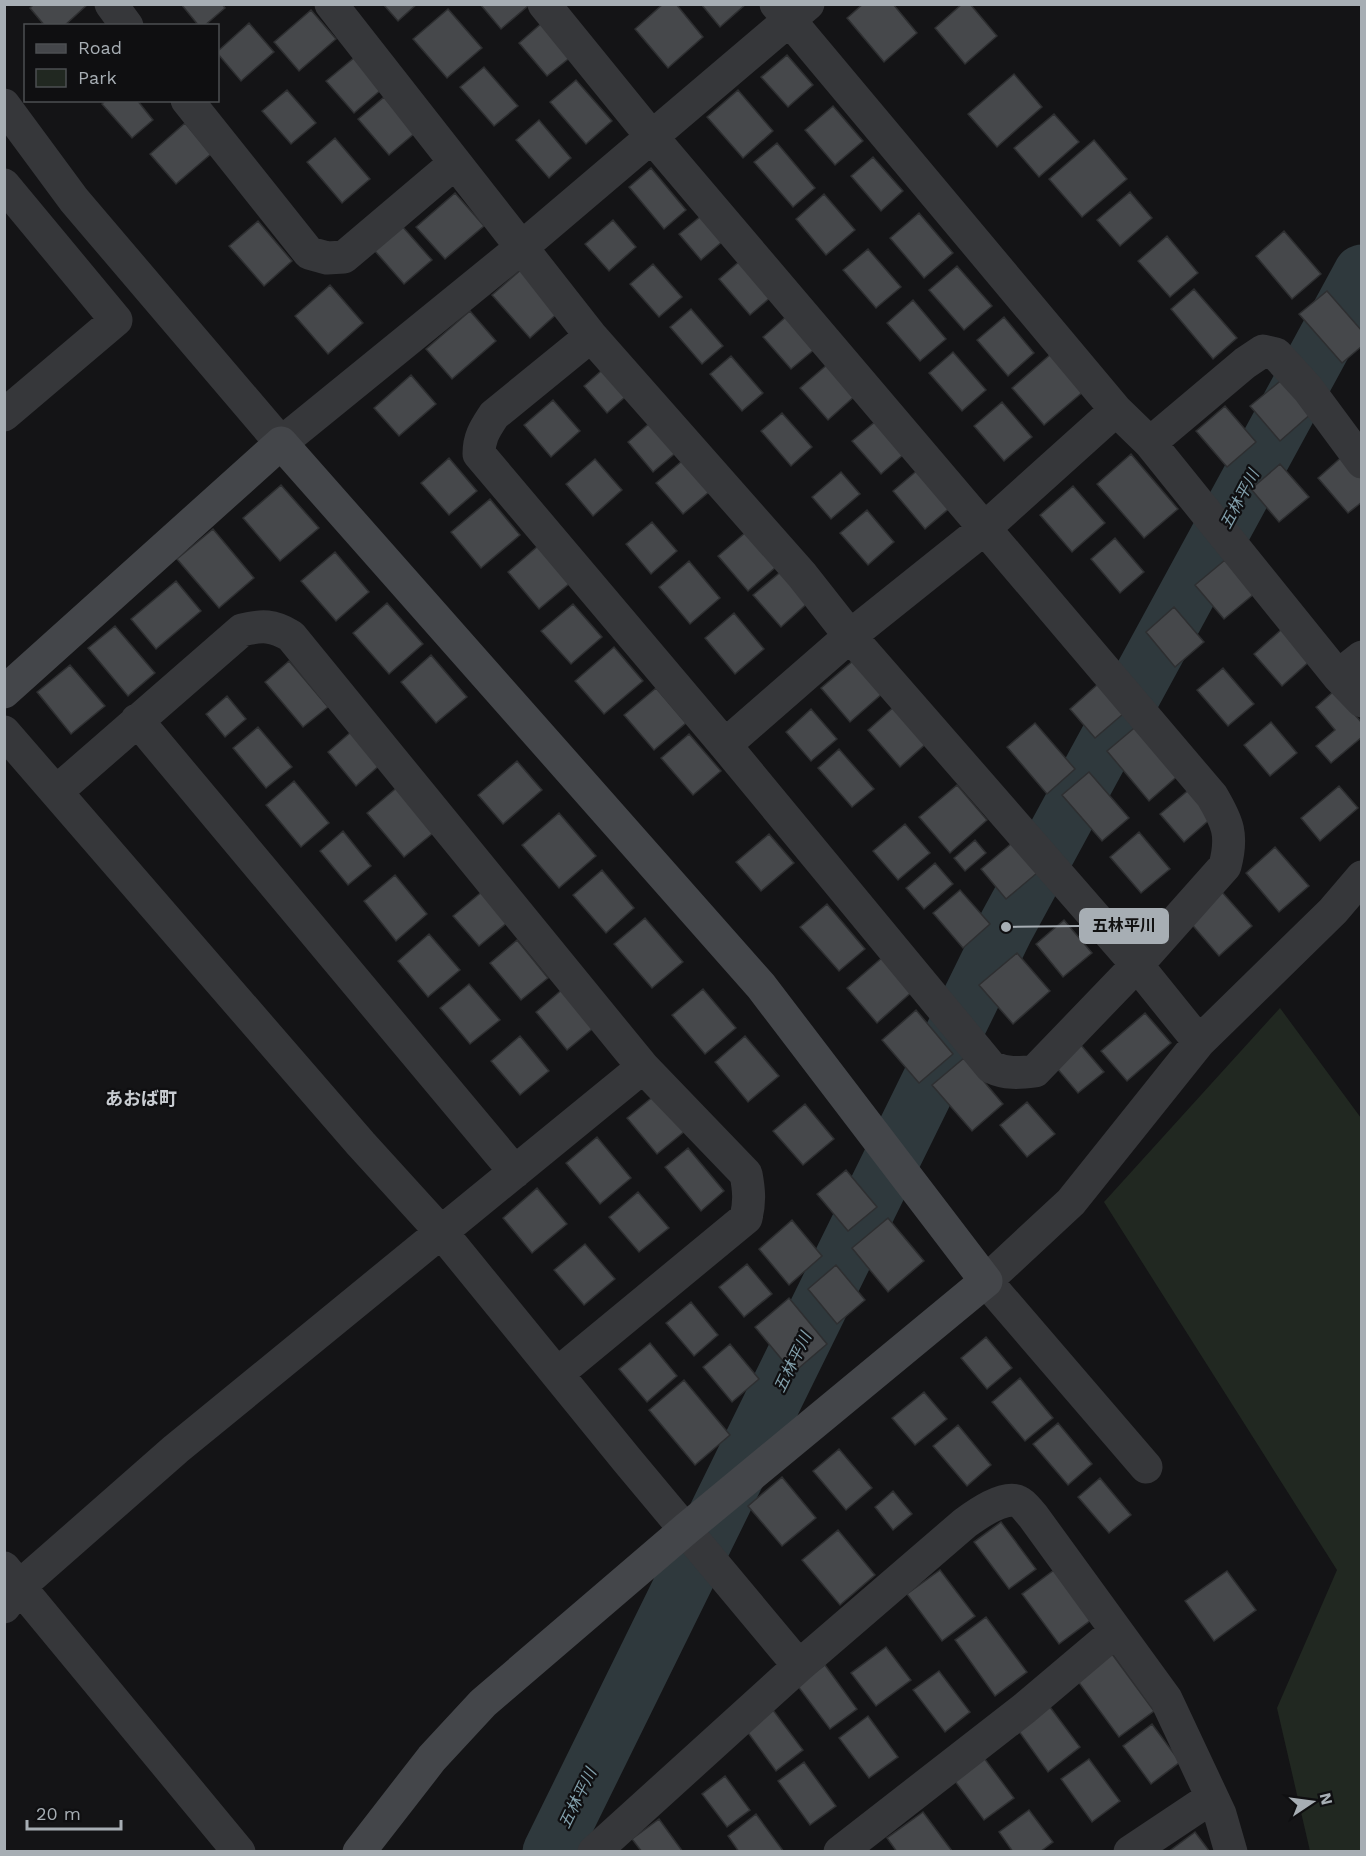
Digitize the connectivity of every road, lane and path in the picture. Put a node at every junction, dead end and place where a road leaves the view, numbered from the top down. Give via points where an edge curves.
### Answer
1 (111, 4) edge
2 (331, 4) edge
3 (544, 4) edge
4 (792, 10) edge
5 (126, 24) edge
6 (189, 102) edge
7 (4, 105) edge
8 (652, 136) junction
9 (455, 163) junction
10 (4, 184) edge
11 (522, 247) junction
12 (591, 336) junction
13 (1116, 410) junction
14 (4, 415) edge
15 (281, 443) junction
16 (1150, 443) junction
17 (1362, 462) edge
18 (986, 528) junction
19 (850, 636) junction
20 (1350, 667) edge
21 (4, 692) edge
22 (1362, 701) edge
23 (137, 720) junction
24 (4, 732) edge
25 (725, 745) junction
26 (56, 792) junction
27 (1362, 877) edge
28 (1137, 965) junction
29 (1199, 1042) junction
30 (643, 1067) junction
31 (516, 1172) junction
32 (442, 1233) junction
33 (986, 1281) junction
34 (557, 1374) junction
35 (1146, 1467) dead end
36 (686, 1529) junction
37 (10, 1587) edge
38 (1116, 1631) junction
39 (799, 1666) junction
40 (1211, 1798) junction
41 (239, 1851) edge
42 (359, 1851) edge
43 (594, 1851) edge
44 (840, 1851) edge
45 (1130, 1851) edge
46 (1231, 1851) edge

1 - 5 street
2 - 9 street
3 - 8 street
4 - 8 street
4 - 13 street
6 - 9 street via 309,253 327,258 344,257
7 - 15 street via 74,200
8 - 11 street
8 - 18 street
9 - 11 street
10 - 14 street via 116,320
11 - 12 street
11 - 15 street
12 - 19 street via 802,575
12 - 25 street via 494,415 479,440 479,454
13 - 16 street
13 - 18 street
15 - 21 street
15 - 33 street via 761,986
16 - 17 street via 1263,351 1276,354 1308,388
16 - 20 street
18 - 19 street
18 - 28 street via 1212,796 1225,817 1230,847 1225,866
19 - 25 street
19 - 28 street
20 - 22 street
23 - 26 street
23 - 30 street via 242,630 259,626 278,628 291,636
23 - 31 street
24 - 26 street
25 - 28 street via 991,1067 1018,1073 1035,1071
26 - 32 street
27 - 29 street
28 - 29 street
29 - 33 street via 1071,1202
30 - 31 street
30 - 34 street via 746,1174 746,1218
31 - 32 street
32 - 34 street
32 - 37 street
33 - 35 street
33 - 36 street
34 - 36 street
36 - 39 street
36 - 42 street via 483,1703 432,1758
37 - 41 street
38 - 39 street via 1033,1516 1013,1500 987,1508 965,1523
38 - 40 street via 1166,1699
38 - 44 street via 1025,1708
39 - 43 street
40 - 45 street
40 - 46 street

